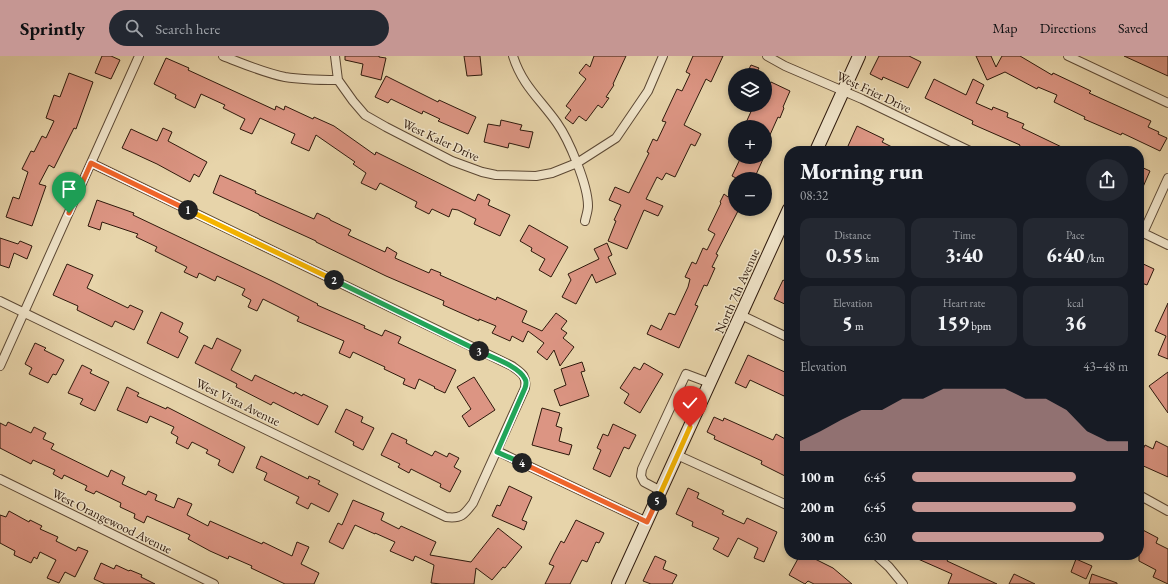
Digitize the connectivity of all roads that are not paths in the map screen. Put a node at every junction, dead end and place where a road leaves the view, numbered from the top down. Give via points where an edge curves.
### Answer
1 (140, 56) edge
2 (223, 56) edge
3 (335, 56) edge
4 (513, 56) edge
5 (663, 56) edge
6 (767, 56) edge
7 (859, 56) edge
8 (1068, 56) edge
9 (338, 80) junction
10 (843, 90) junction
11 (1168, 103) edge
12 (818, 146) edge
13 (960, 146) edge
14 (91, 163) junction
15 (577, 163) junction
16 (1168, 178) edge
17 (585, 221) dead end
18 (784, 221) edge
19 (1144, 226) edge
20 (1144, 233) edge
21 (1168, 245) edge
22 (0, 301) edge
23 (24, 312) junction
24 (741, 315) junction
25 (784, 336) edge
26 (0, 366) edge
27 (710, 383) junction
28 (497, 452) junction
29 (677, 455) junction
30 (0, 479) edge
31 (661, 491) junction
32 (1144, 498) edge
33 (784, 504) edge
34 (1168, 511) edge
35 (647, 522) junction
36 (881, 560) edge
37 (214, 584) edge
38 (618, 584) edge
39 (903, 584) edge

1 - 14 street
2 - 9 street via 286,77
3 - 9 street
4 - 15 street via 522,79 557,123
5 - 15 street, West Kaler Drive via 648,91 616,138
6 - 10 street, West Frier Drive
7 - 10 main road
8 - 11 street
9 - 15 street, West Kaler Drive via 365,115 464,166 496,175 536,176
10 - 12 main road
10 - 13 street, West Frier Drive
14 - 23 street
14 - 28 street via 512,366 524,377 525,388
15 - 17 street via 587,194
16 - 19 street
18 - 24 main road, North 7th Avenue
20 - 21 street
22 - 23 street, West Vista Avenue
23 - 26 street
23 - 28 street, West Vista Avenue via 446,517 457,518 466,514
24 - 25 street
24 - 27 main road, North 7th Avenue
27 - 29 main road, North 7th Avenue
27 - 31 street via 686,374 648,455 641,476 644,482
28 - 35 street
29 - 31 main road, North 7th Avenue
29 - 33 street
30 - 37 street, West Orangewood Avenue
31 - 35 main road, North 7th Avenue
32 - 34 street
35 - 38 main road, North 7th Avenue
36 - 39 street

